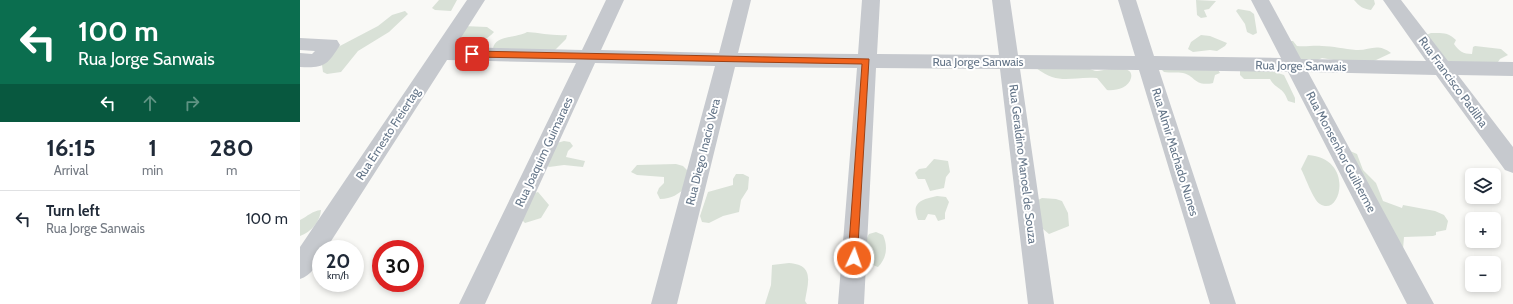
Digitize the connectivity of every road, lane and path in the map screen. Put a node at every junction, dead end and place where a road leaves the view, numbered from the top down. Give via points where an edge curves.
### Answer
1 (476, 0) edge
2 (615, 0) edge
3 (742, 0) edge
4 (871, 0) edge
5 (1001, 0) edge
6 (1127, 0) edge
7 (1260, 0) edge
8 (1392, 0) edge
9 (300, 44) edge
10 (442, 53) junction
11 (590, 57) junction
12 (300, 60) edge
13 (726, 60) junction
14 (866, 61) junction
15 (1010, 62) junction
16 (1148, 63) junction
17 (1295, 66) junction
18 (1444, 69) junction
19 (1513, 69) edge
20 (1513, 164) edge
21 (300, 268) edge
22 (472, 304) edge
23 (664, 304) edge
24 (851, 304) edge
25 (1041, 304) edge
26 (1223, 304) edge
27 (1421, 304) edge

1 - 10 street, Rua Ernesto Freiertag
2 - 11 street, Rua Joaquim Guimaraes
3 - 13 street, Rua Diego Inacio Vera
4 - 14 street
5 - 15 street, Rua Geraldino Manoel de Souza
6 - 16 street, Rua Almir Machado Nunes
7 - 17 street, Rua Monsenhor Guilherme
8 - 18 street, Rua Francisco Padilha
9 - 12 street via 330,45 316,61
10 - 11 street, Rua Jorge Sanwais
10 - 21 street, Rua Ernesto Freiertag
11 - 13 street, Rua Jorge Sanwais
11 - 22 street, Rua Joaquim Guimaraes
13 - 14 street, Rua Jorge Sanwais
13 - 23 street, Rua Diego Inacio Vera
14 - 15 street, Rua Jorge Sanwais
14 - 24 street
15 - 16 street, Rua Jorge Sanwais
15 - 25 street, Rua Geraldino Manoel de Souza
16 - 17 street, Rua Jorge Sanwais
16 - 26 street, Rua Almir Machado Nunes
17 - 18 street, Rua Jorge Sanwais
17 - 27 street, Rua Monsenhor Guilherme
18 - 19 street, Rua Jorge Sanwais
18 - 20 street, Rua Francisco Padilha

